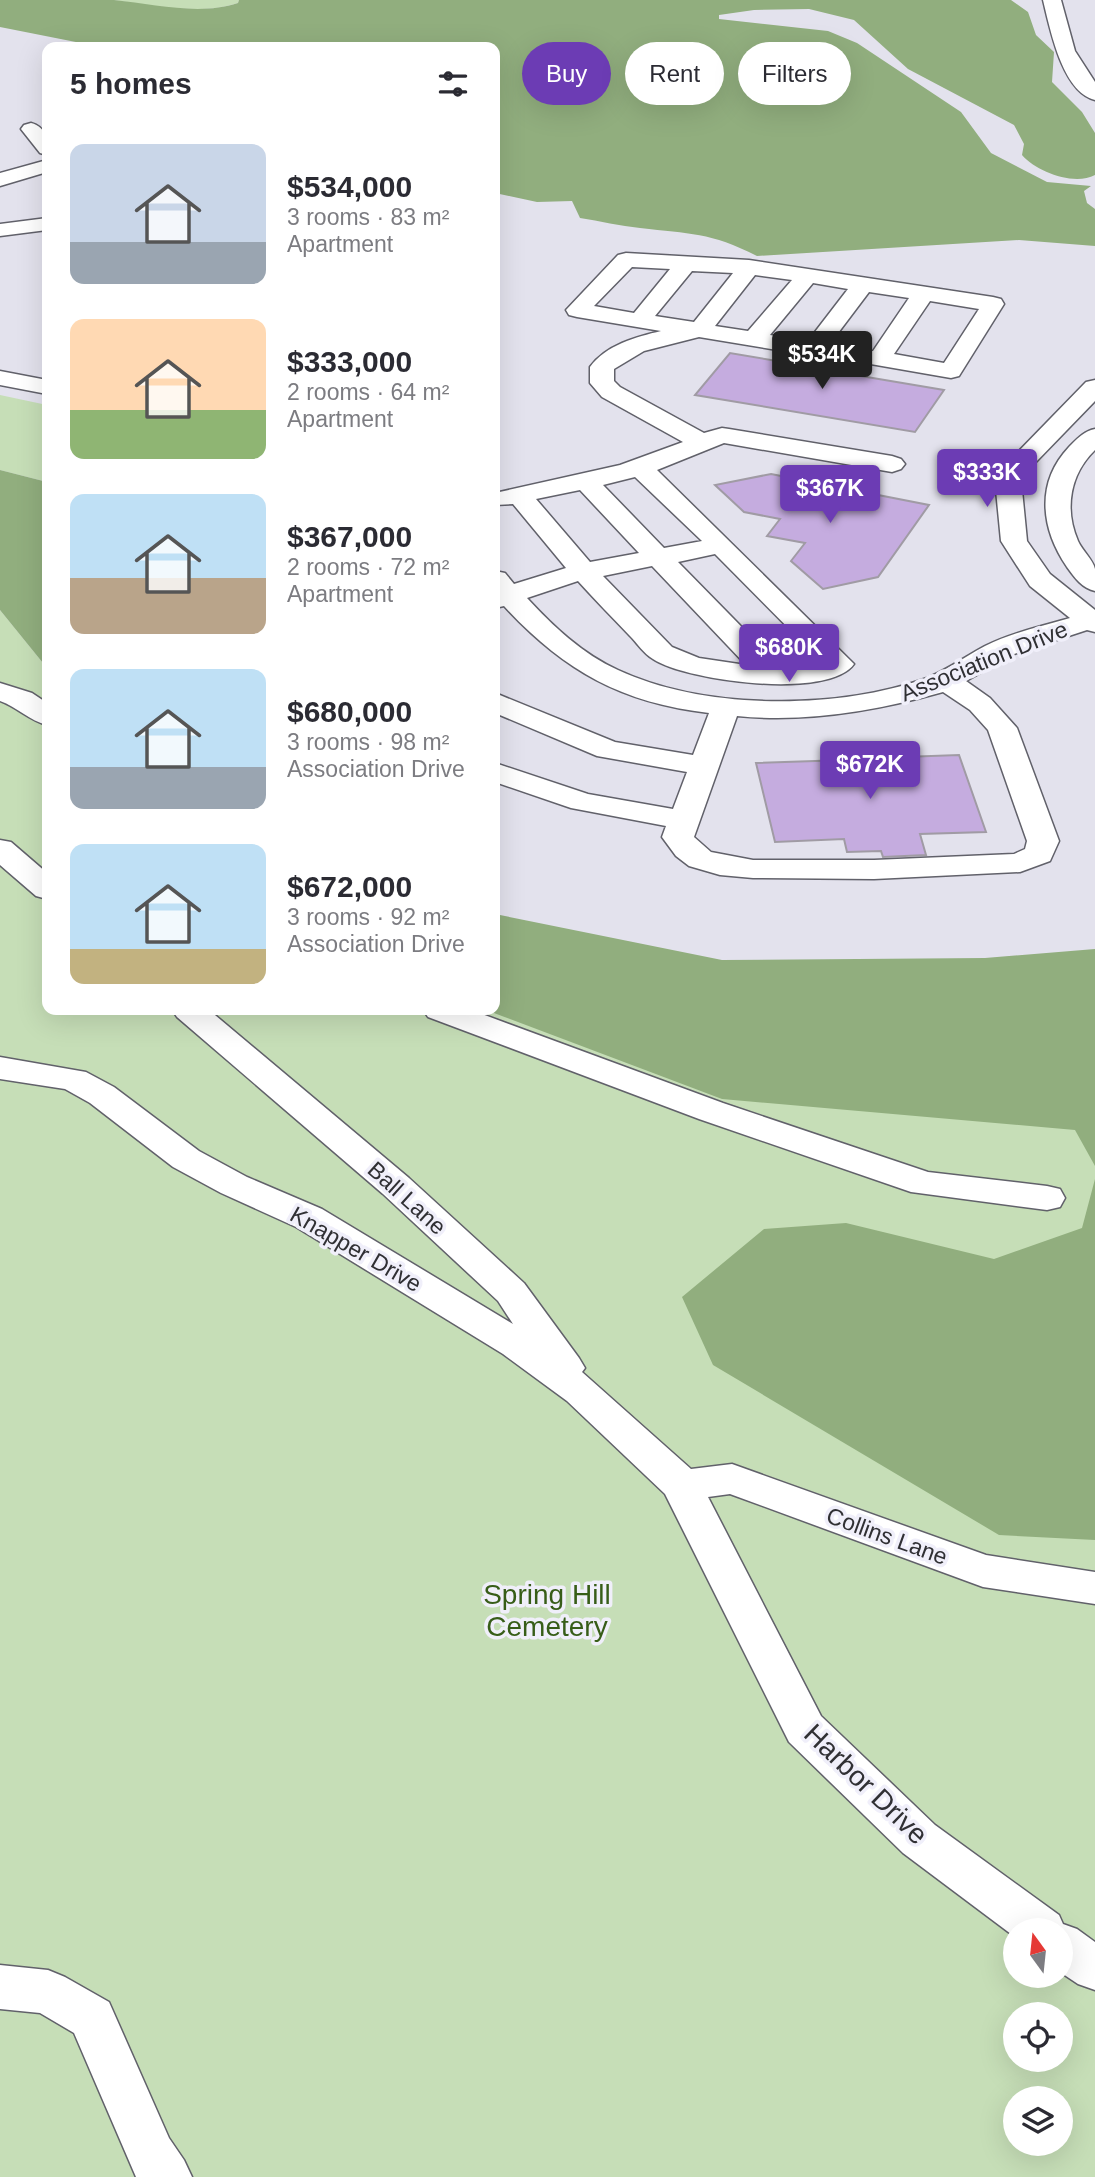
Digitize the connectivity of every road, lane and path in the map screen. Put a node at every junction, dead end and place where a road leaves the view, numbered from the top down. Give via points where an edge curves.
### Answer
1 (1052, 0) edge
2 (1095, 94) edge
3 (31, 129) dead end
4 (42, 143) edge
5 (42, 158) edge
6 (0, 164) edge
7 (42, 167) edge
8 (0, 180) edge
9 (23, 206) dead end
10 (42, 214) edge
11 (42, 225) edge
12 (0, 230) edge
13 (686, 264) junction
14 (748, 267) junction
15 (807, 276) junction
16 (863, 284) junction
17 (923, 294) junction
18 (640, 320) junction
19 (699, 330) junction
20 (754, 339) junction
21 (0, 377) edge
22 (42, 386) edge
23 (1095, 387) edge
24 (1095, 436) edge
25 (702, 442) junction
26 (892, 464) dead end
27 (640, 467) junction
28 (584, 480) junction
29 (507, 497) edge
30 (721, 545) junction
31 (659, 558) junction
32 (585, 573) junction
33 (1095, 583) edge
34 (500, 591) edge
35 (1093, 621) edge
36 (771, 674) junction
37 (945, 680) junction
38 (0, 692) edge
39 (500, 704) edge
40 (726, 705) junction
41 (42, 713) edge
42 (704, 766) junction
43 (500, 774) edge
44 (684, 820) junction
45 (0, 849) edge
46 (42, 885) edge
47 (205, 1015) edge
48 (453, 1015) edge
49 (0, 1068) edge
50 (1047, 1198) dead end
51 (582, 1391) junction
52 (682, 1485) junction
53 (1095, 1588) edge
54 (1026, 1918) edge
55 (1073, 1953) edge
56 (1095, 1969) edge
57 (0, 1987) edge
58 (166, 2177) edge

1 - 2 street via 1066,58
3 - 4 street
5 - 6 street
7 - 8 street
9 - 10 street
11 - 12 street
13 - 14 street
13 - 18 street
13 - 18 street via 626,260 577,310
14 - 15 street
14 - 19 street
15 - 16 street
15 - 20 street
16 - 17 street
16 - 20 street via 820,350
17 - 17 street via 873,358 951,371 993,304
18 - 19 street
19 - 20 street
19 - 25 street via 616,353 602,367 602,383
21 - 22 street
23 - 35 street via 1024,460 1009,490 1014,541 1040,580
24 - 33 street via 1073,458 1061,481 1056,516 1068,549
25 - 26 street via 722,435
25 - 27 street
27 - 28 street
27 - 30 street
28 - 29 street
28 - 31 street
29 - 32 street
30 - 31 street
30 - 36 street via 840,664 816,674
31 - 32 street
31 - 36 street
32 - 34 street
32 - 36 street via 662,653 693,666
34 - 40 street, Association Drive via 571,655 622,682
35 - 37 street, Association Drive via 1003,649
37 - 40 street, Association Drive via 890,699 836,707 777,710
37 - 44 street via 980,704 1002,728 1043,841 1039,854 1020,863 854,872 723,865 687,851 678,837
38 - 41 street
39 - 42 street via 608,750
40 - 42 street
42 - 44 street
43 - 44 street via 582,802
45 - 46 street
47 - 51 street, Ball Lane via 511,1292
48 - 50 street via 924,1184
49 - 51 street, Knapper Drive via 74,1080 102,1095 186,1159 309,1218 517,1344
51 - 52 street, Knapper Drive
52 - 53 street, Collins Lane via 732,1479 983,1571
52 - 54 street, Harbor Drive via 805,1729 919,1839
55 - 56 street
57 - 58 street via 48,1992 92,2018 150,2154

